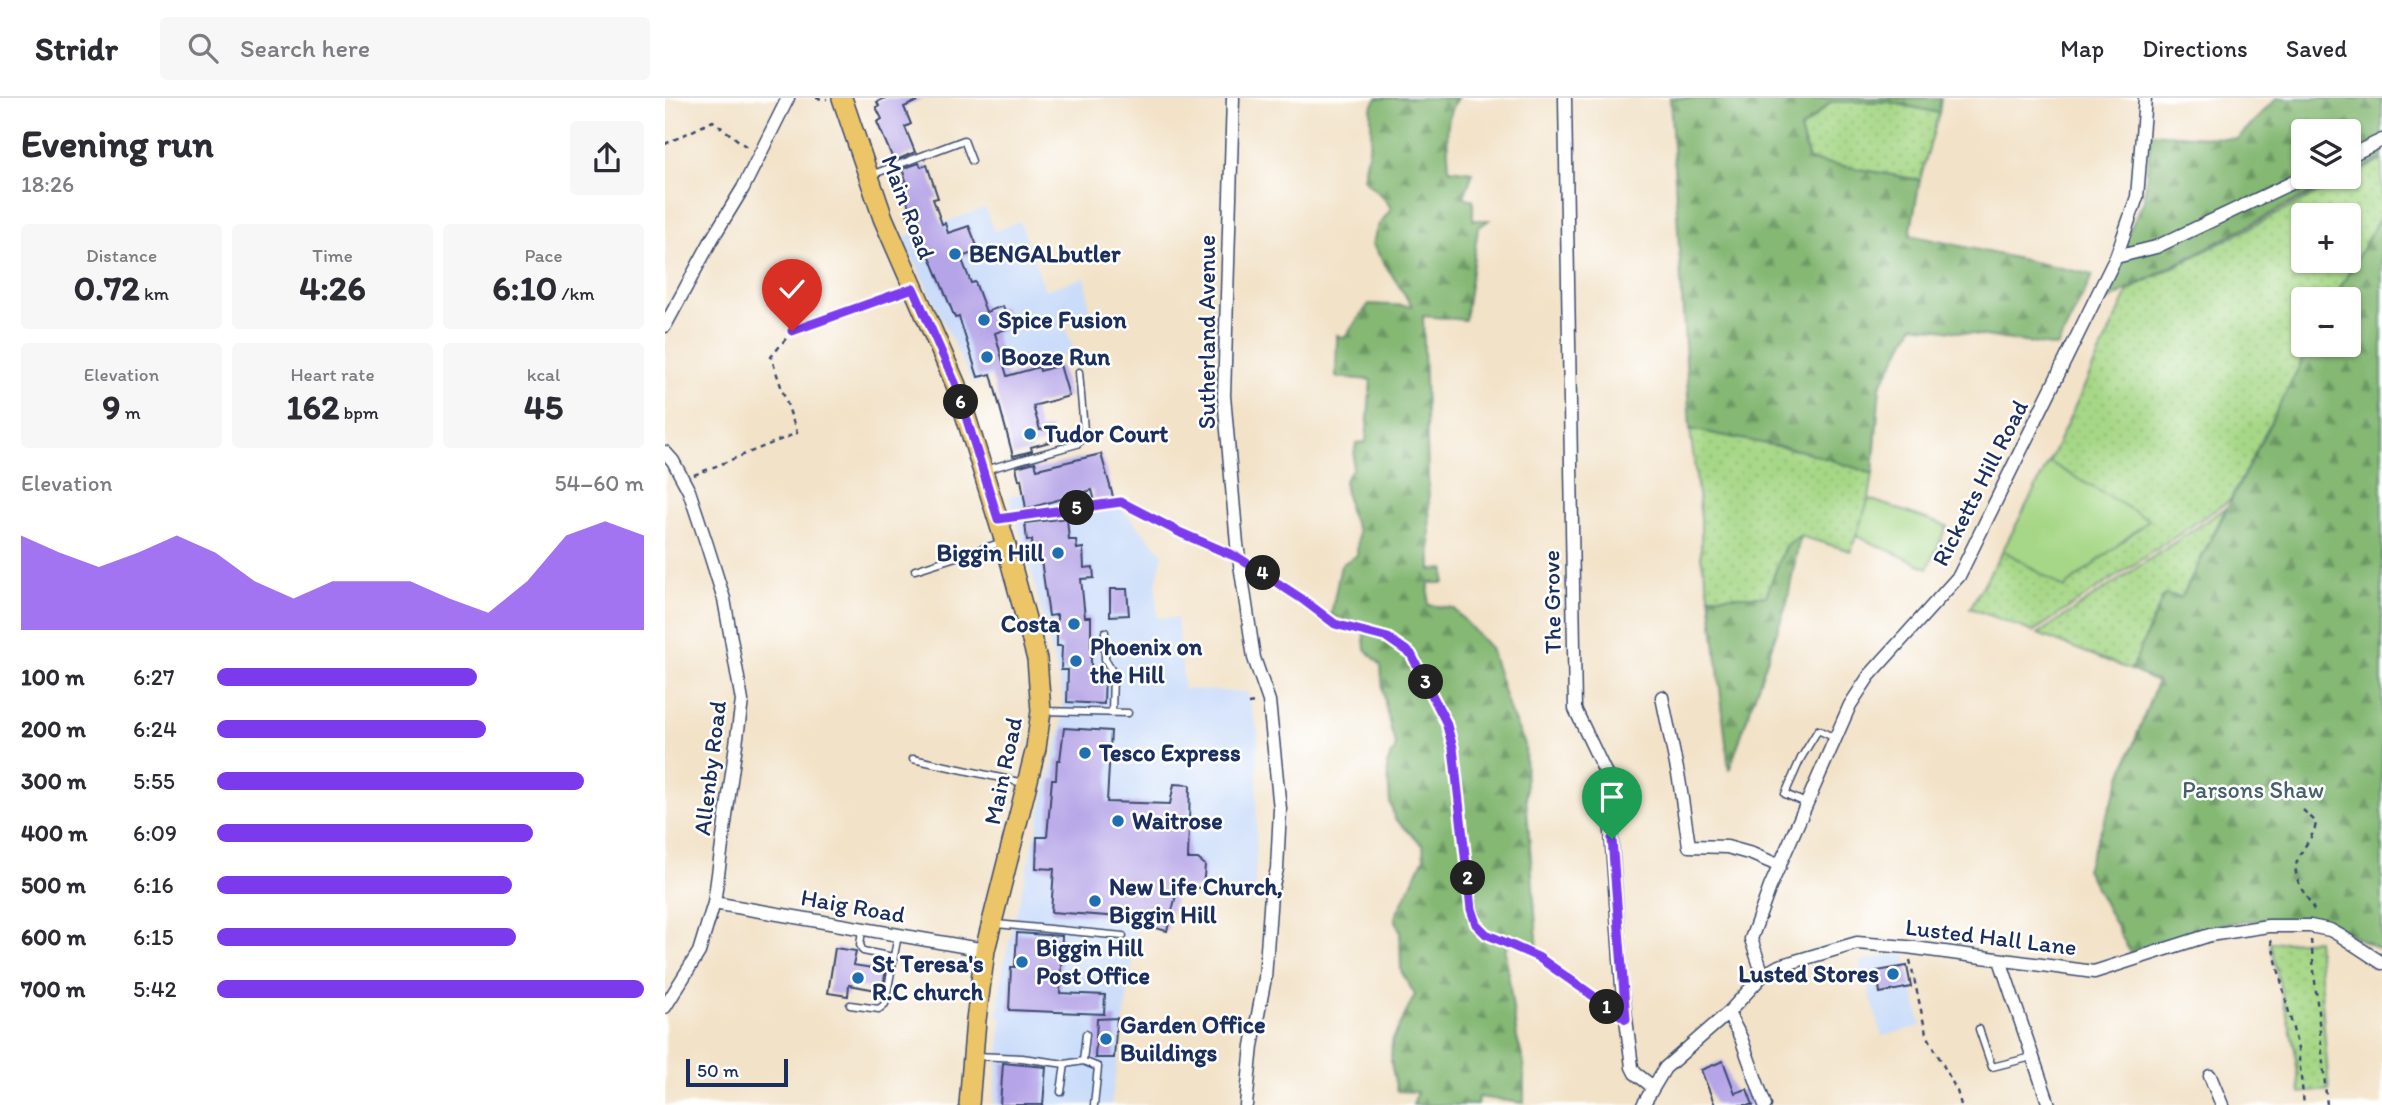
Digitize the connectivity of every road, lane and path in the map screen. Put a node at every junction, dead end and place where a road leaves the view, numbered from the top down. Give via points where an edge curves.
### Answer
1 (788, 98) edge
2 (842, 98) edge
3 (1233, 98) edge
4 (1565, 98) edge
5 (2145, 98) edge
6 (2382, 140) edge
7 (665, 144) edge
8 (2361, 150) edge
9 (759, 156) junction
10 (972, 161) dead end
11 (869, 176) junction
12 (2291, 183) edge
13 (2116, 257) junction
14 (913, 288) junction
15 (665, 326) edge
16 (1079, 372) dead end
17 (665, 452) edge
18 (983, 470) junction
19 (683, 480) junction
20 (998, 519) junction
21 (1005, 542) junction
22 (1239, 558) junction
23 (915, 570) dead end
24 (1105, 632) dead end
25 (1662, 697) dead end
26 (1041, 711) junction
27 (1112, 713) junction
28 (1128, 713) dead end
29 (1835, 738) junction
30 (913, 759) dead end
31 (1027, 783) junction
32 (1806, 803) junction
33 (2303, 810) dead end
34 (1780, 866) junction
35 (714, 903) junction
36 (993, 924) junction
37 (2268, 926) junction
38 (2313, 927) junction
39 (862, 929) junction
40 (898, 935) junction
41 (1123, 936) dead end
42 (1907, 947) junction
43 (985, 950) junction
44 (893, 957) junction
45 (2000, 960) junction
46 (2382, 963) edge
47 (1763, 975) junction
48 (850, 1005) dead end
49 (665, 1007) edge
50 (1728, 1013) junction
51 (1626, 1019) junction
52 (1979, 1030) dead end
53 (1086, 1034) dead end
54 (973, 1056) junction
55 (2033, 1056) junction
56 (1083, 1061) junction
57 (1065, 1064) junction
58 (2210, 1076) dead end
59 (1654, 1087) junction
60 (1061, 1092) dead end
61 (969, 1105) edge
62 (1094, 1105) edge
63 (1246, 1105) edge
64 (1643, 1105) edge
65 (1765, 1105) edge
66 (1961, 1105) edge
67 (2049, 1105) edge
68 (2222, 1105) edge
69 (2304, 1105) edge
70 (2327, 1105) edge

1 - 9 street
2 - 11 main road, Main Road
3 - 22 street, Sutherland Avenue via 1224,397
4 - 51 street, The Grove via 1575,709 1607,776
5 - 13 street, Ricketts Hill Road via 2137,197
6 - 8 street
7 - 9 path via 713,121
9 - 15 street
10 - 11 lane via 964,140
11 - 14 main road, Main Road
12 - 13 street via 2156,247
13 - 29 street, Ricketts Hill Road via 1959,576 1869,676
14 - 18 main road, Main Road via 956,385
14 - 19 path via 792,331 771,357 797,433
16 - 18 lane via 1083,439
17 - 19 street, Allenby Road
18 - 20 main road, Main Road
19 - 35 street, Allenby Road via 724,599 742,701
20 - 21 main road, Main Road
20 - 22 path via 1121,502
21 - 23 lane
21 - 26 main road, Main Road via 1037,659
22 - 51 path via 1335,624 1388,638 1411,654 1446,722 1453,748 1476,924 1486,934 1538,957
22 - 63 street, Sutherland Avenue via 1254,658 1269,701 1280,809 1265,978
24 - 27 lane via 1105,659 1113,673
25 - 34 street via 1689,846 1727,847
26 - 27 lane
26 - 31 main road, Main Road
27 - 28 lane
29 - 32 street, Ricketts Hill Road
29 - 32 lane via 1818,730 1801,758 1785,794
30 - 31 lane
31 - 36 main road, Main Road
32 - 34 street, Ricketts Hill Road
33 - 38 path via 2316,822 2315,831 2295,870 2315,910
34 - 47 street, Ricketts Hill Road via 1751,939
35 - 39 street, Haig Road
35 - 49 street, Allenby Road via 699,952
36 - 41 lane
36 - 43 main road, Main Road
37 - 38 street, Lusted Hall Lane
37 - 45 street, Lusted Hall Lane via 2210,935 2094,972
37 - 69 path via 2298,1049
38 - 46 street, Lusted Hall Lane via 2341,936
38 - 70 path
39 - 40 street, Haig Road
39 - 44 lane via 863,951
40 - 43 street, Haig Road
40 - 44 lane
42 - 45 street, Lusted Hall Lane
42 - 47 street, Lusted Hall Lane via 1857,943
42 - 66 path via 1926,1033
43 - 54 main road, Main Road
44 - 48 lane via 883,1007
45 - 55 street
47 - 50 street, Lusted Hall Lane
50 - 59 street, Lusted Hall Lane via 1665,1068
50 - 65 street
51 - 59 street, The Grove via 1632,1067
52 - 55 lane via 1991,1067
53 - 56 lane
54 - 57 lane
54 - 61 main road, Main Road
55 - 67 street
56 - 57 lane
56 - 62 lane via 1098,1067
57 - 60 lane
58 - 68 street
59 - 64 street, Lusted Hall Lane

